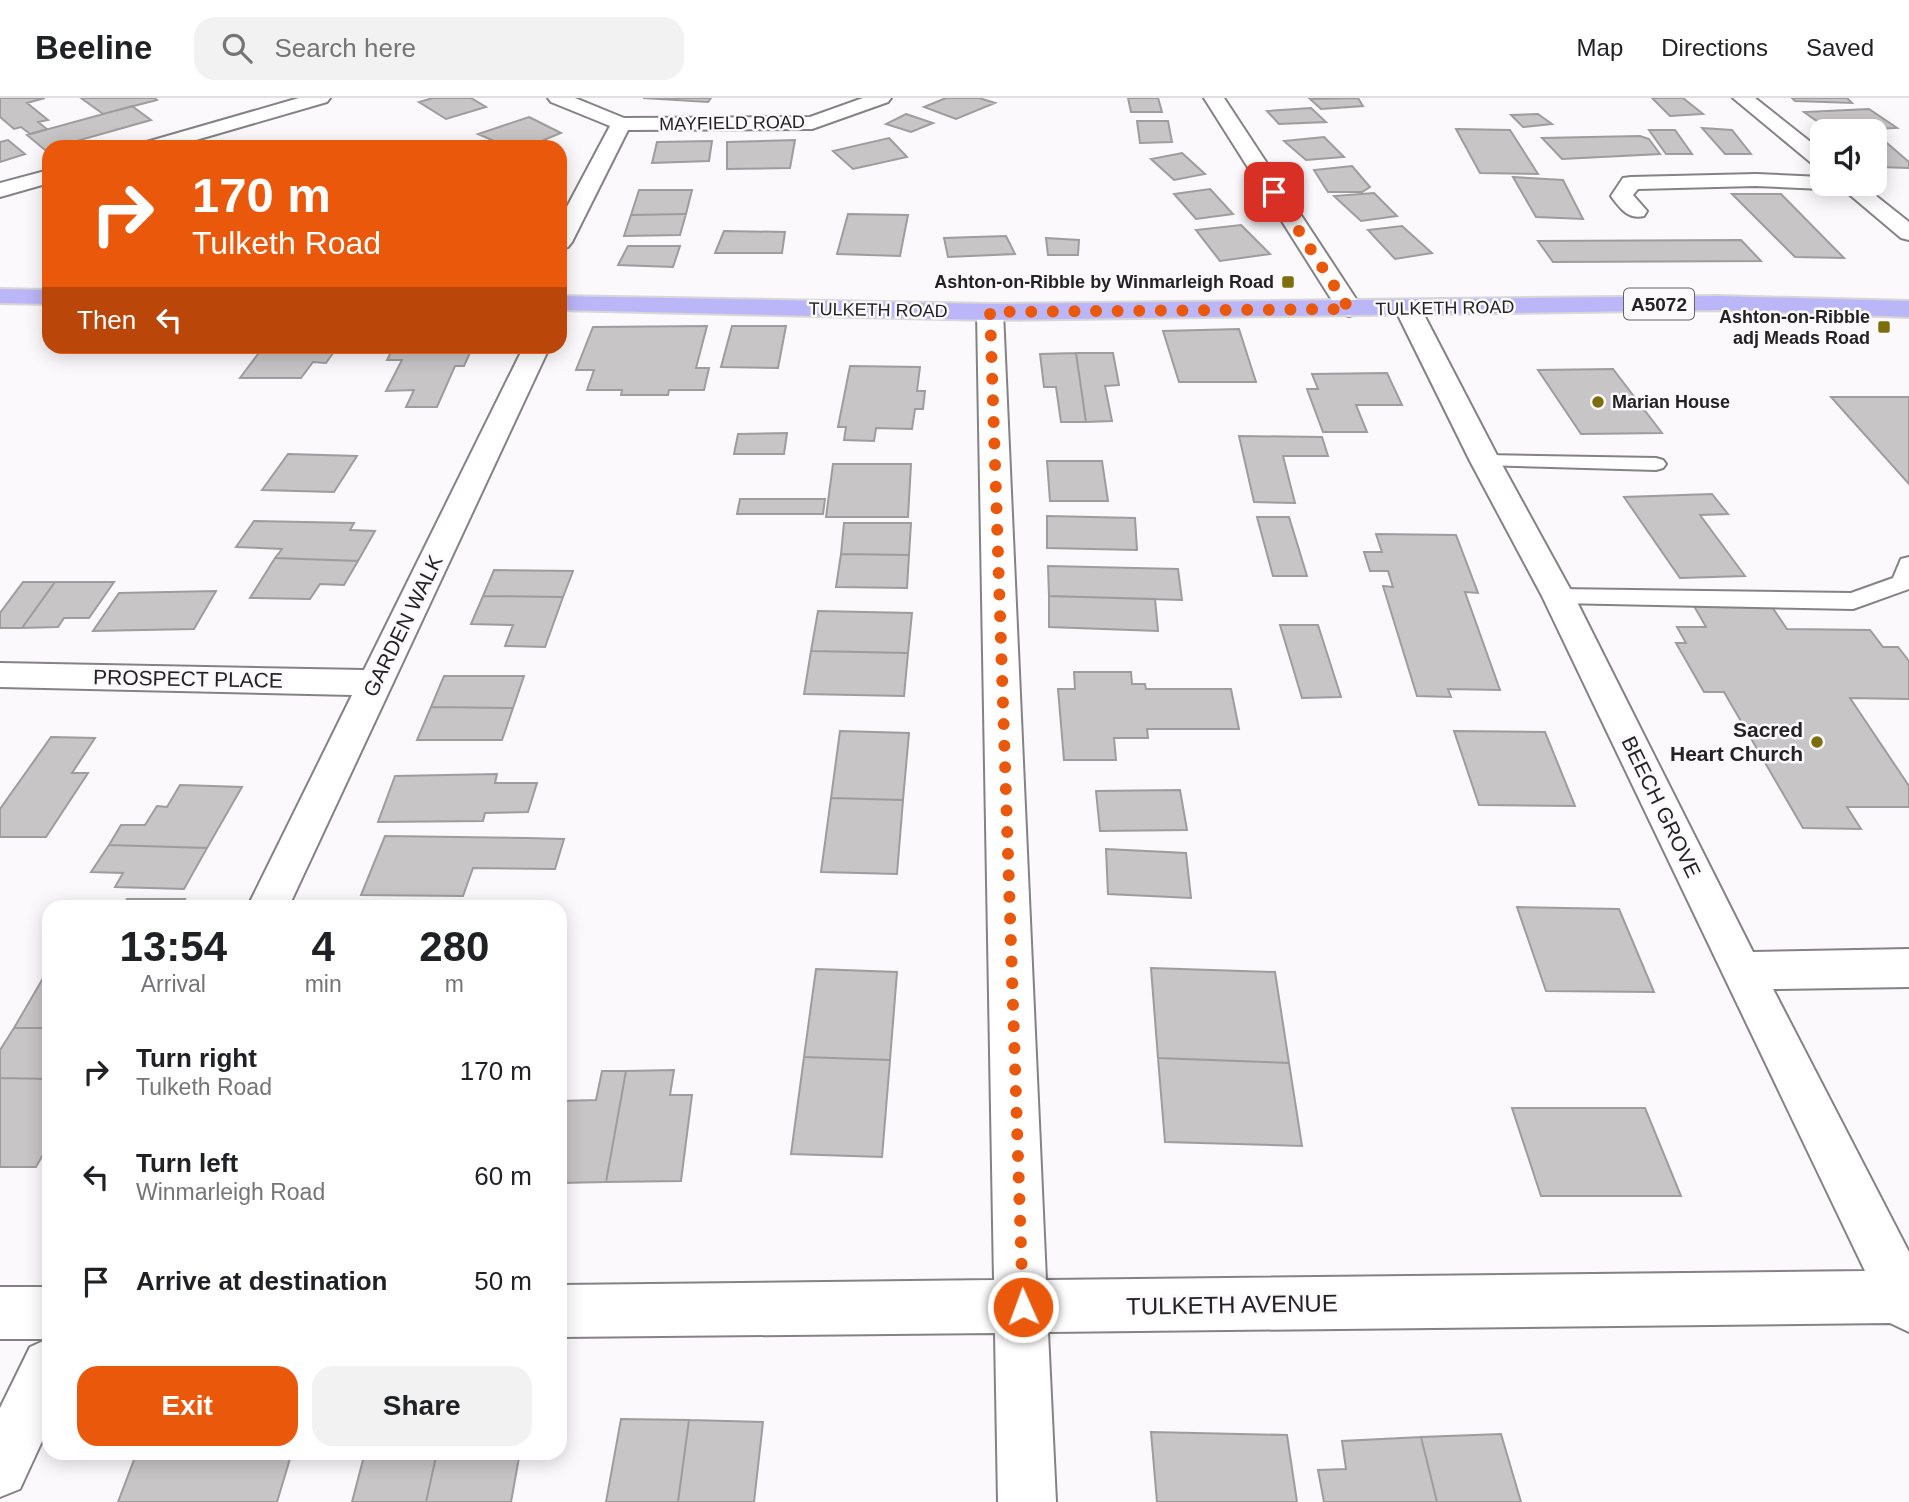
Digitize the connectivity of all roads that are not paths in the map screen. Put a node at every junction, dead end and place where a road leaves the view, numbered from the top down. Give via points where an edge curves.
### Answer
1 (320, 98) edge
2 (558, 98) edge
3 (881, 98) edge
4 (1214, 98) edge
5 (1743, 98) edge
6 (621, 124) junction
7 (174, 140) edge
8 (1810, 152) edge
9 (42, 178) edge
10 (1810, 182) edge
11 (0, 190) edge
12 (1859, 196) edge
13 (1636, 211) dead end
14 (567, 228) edge
15 (1909, 233) edge
16 (0, 296) edge
17 (42, 297) edge
18 (567, 303) edge
19 (1349, 309) junction
20 (1408, 309) junction
21 (1909, 309) edge
22 (990, 312) junction
23 (533, 354) edge
24 (1485, 461) junction
25 (1656, 464) dead end
26 (1909, 564) edge
27 (1558, 596) junction
28 (0, 675) edge
29 (376, 683) junction
30 (272, 900) edge
31 (1909, 968) edge
32 (1741, 971) junction
33 (1907, 1302) edge
34 (1023, 1307) junction
35 (567, 1311) edge
36 (0, 1313) edge
37 (42, 1314) edge
38 (42, 1381) edge
39 (0, 1469) edge
40 (1027, 1502) edge

1 - 7 street
2 - 6 street
3 - 6 street, MAYFIELD ROAD via 812,123
4 - 19 street
5 - 8 street
6 - 14 street
9 - 11 street
10 - 13 street via 1631,183 1622,196
12 - 15 street
16 - 17 main road
18 - 22 main road, TULKETH ROAD / A5072
19 - 20 main road, TULKETH ROAD / A5072
19 - 22 main road, TULKETH ROAD / A5072
20 - 21 main road, TULKETH ROAD / A5072 via 1717,303
20 - 24 street, BEECH GROVE
22 - 34 street
23 - 29 street, GARDEN WALK
24 - 25 lane
24 - 27 street, BEECH GROVE
26 - 27 lane via 1903,583 1853,601
27 - 32 street, BEECH GROVE
28 - 29 street, PROSPECT PLACE
29 - 30 street, GARDEN WALK
31 - 32 street
32 - 33 street, BEECH GROVE
33 - 34 street, TULKETH AVENUE
34 - 35 street, TULKETH AVENUE
34 - 40 street
36 - 37 street
38 - 39 street

